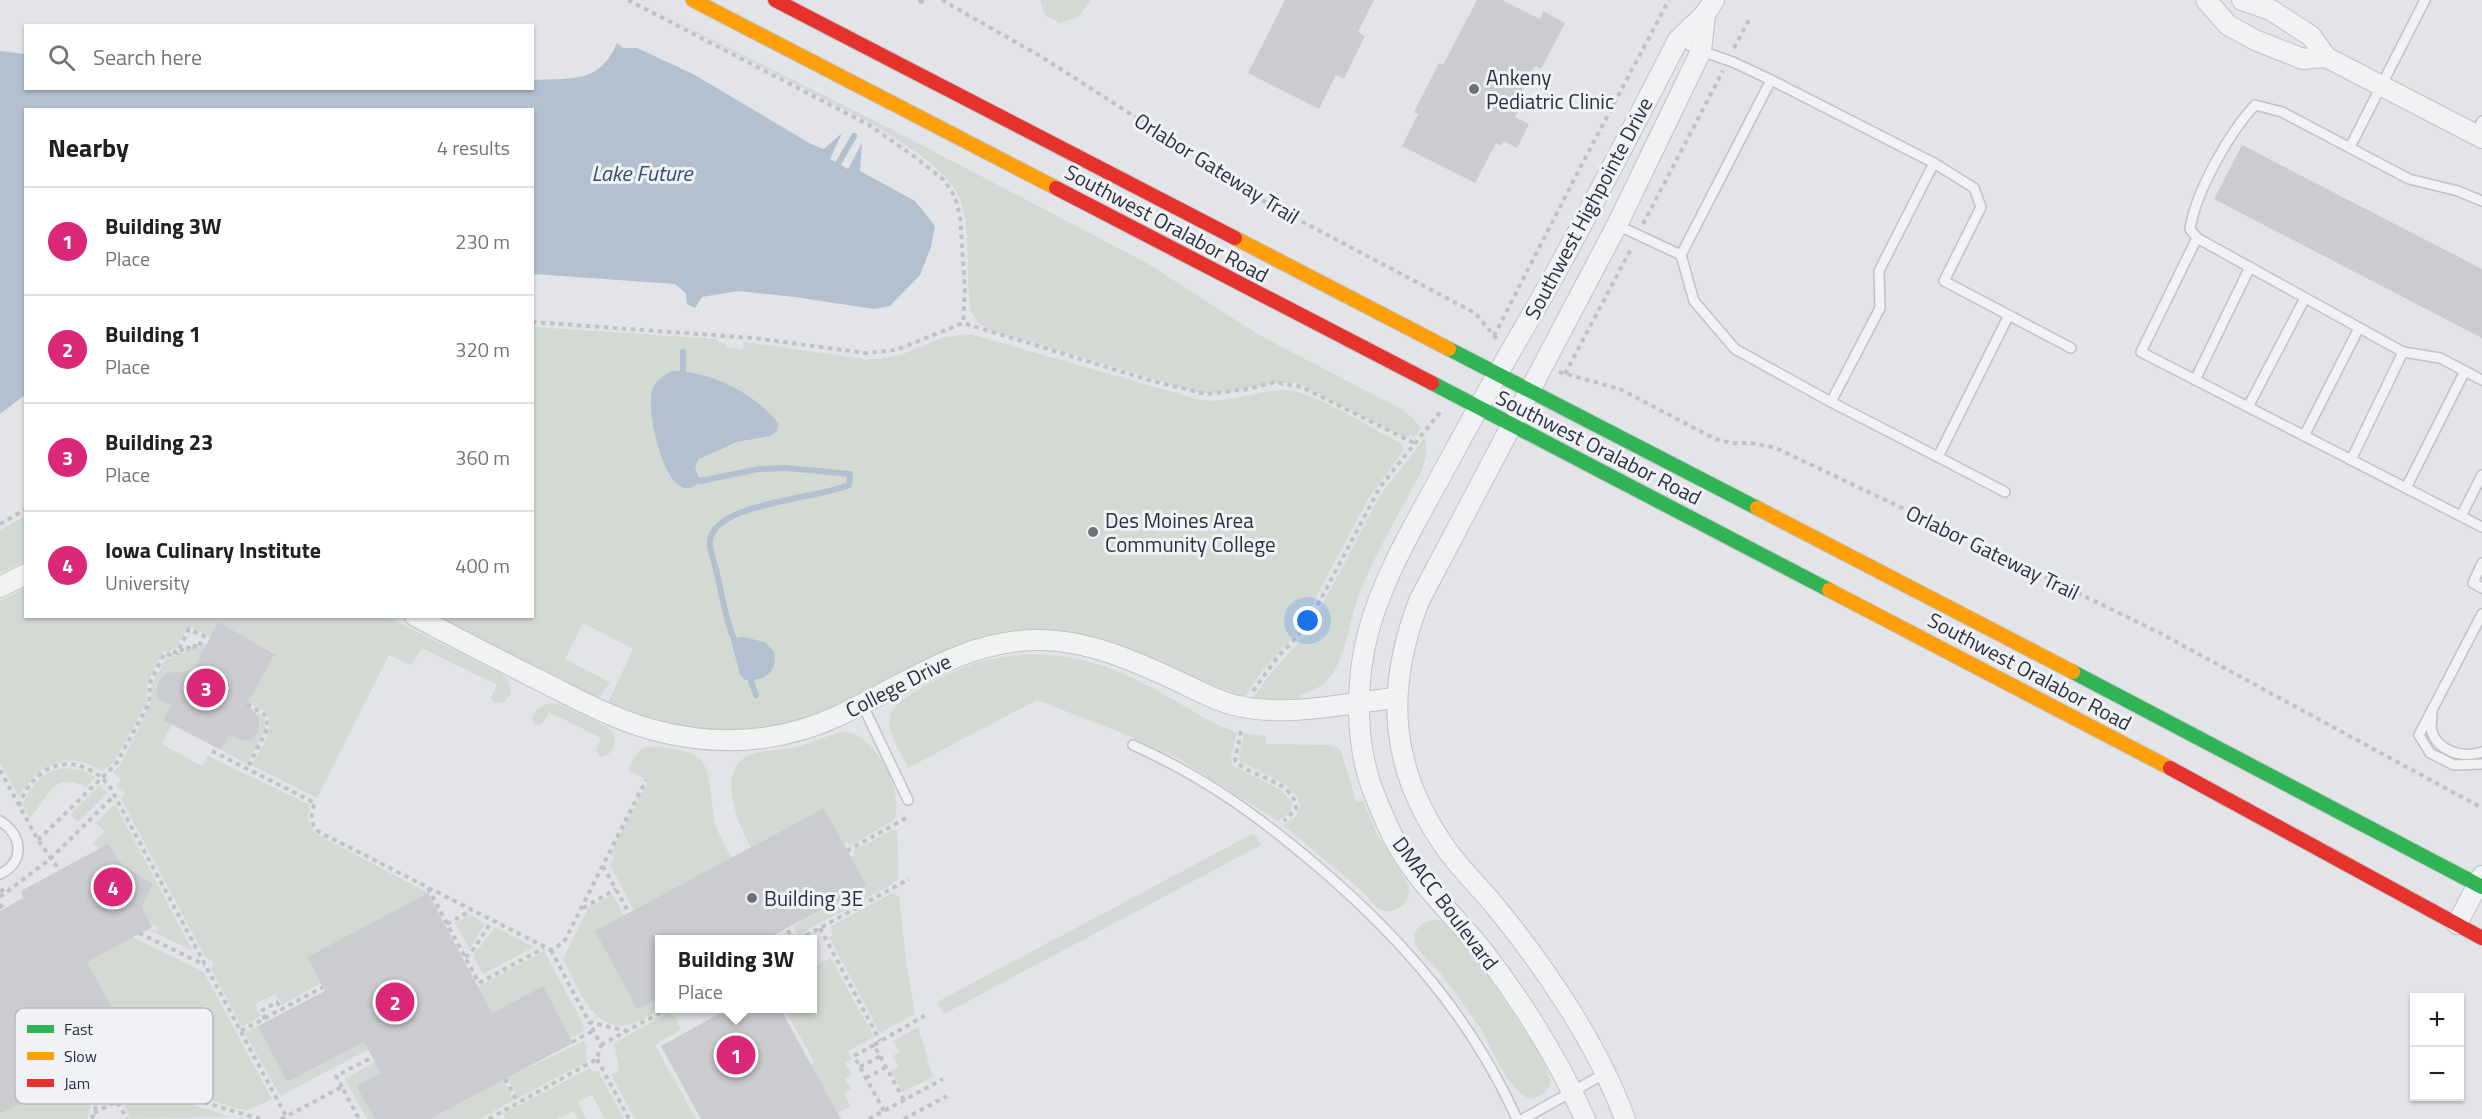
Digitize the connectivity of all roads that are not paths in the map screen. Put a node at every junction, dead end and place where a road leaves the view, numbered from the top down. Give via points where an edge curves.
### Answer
1 (693, 0) edge
2 (775, 0) edge
3 (2206, 0) edge
4 (2242, 0) edge
5 (2425, 0) edge
6 (1709, 7) edge
7 (1678, 40) junction
8 (1701, 51) junction
9 (2326, 57) junction
10 (1771, 80) junction
11 (2381, 85) junction
12 (2480, 131) edge
13 (2350, 147) junction
14 (1934, 163) junction
15 (2482, 201) edge
16 (1617, 225) junction
17 (2198, 238) junction
18 (1681, 255) junction
19 (2250, 267) junction
20 (2305, 298) junction
21 (2010, 315) junction
22 (2359, 328) junction
23 (2071, 348) dead end
24 (2403, 352) junction
25 (2465, 371) junction
26 (1497, 375) junction
27 (2195, 380) junction
28 (2482, 380) edge
29 (1529, 391) junction
30 (1831, 402) junction
31 (2248, 407) junction
32 (1477, 408) junction
33 (1512, 426) junction
34 (2304, 436) junction
35 (1938, 457) junction
36 (2351, 460) junction
37 (2482, 474) edge
38 (2406, 488) junction
39 (2005, 492) dead end
40 (2461, 516) junction
41 (2482, 527) edge
42 (2482, 563) edge
43 (24, 575) edge
44 (0, 587) edge
45 (2482, 588) edge
46 (2482, 615) edge
47 (418, 618) edge
48 (1396, 698) junction
49 (1359, 701) junction
50 (862, 704) junction
51 (2432, 708) junction
52 (1133, 745) dead end
53 (2482, 752) edge
54 (2482, 765) edge
55 (908, 800) dead end
56 (0, 821) edge
57 (0, 874) edge
58 (2481, 883) edge
59 (2457, 924) junction
60 (2482, 938) edge
61 (1604, 1074) junction
62 (1572, 1091) junction
63 (1517, 1119) edge
64 (1523, 1119) edge
65 (1585, 1119) edge
66 (1625, 1119) edge

1 - 32 main road, Southwest Oralabor Road
2 - 26 main road, Southwest Oralabor Road
3 - 9 street via 2228,25 2255,40 2303,59
4 - 9 street via 2271,10 2311,36
5 - 11 lane
6 - 7 street, Southwest Highpointe Drive
6 - 8 street, Southwest Highpointe Drive
7 - 8 lane
7 - 26 street, Southwest Highpointe Drive
8 - 10 lane
8 - 16 street, Southwest Highpointe Drive
9 - 11 street
10 - 14 lane
10 - 18 lane
11 - 12 street
11 - 13 lane
13 - 15 lane via 2409,179
13 - 17 lane via 2282,111 2255,105 2237,124 2193,208 2190,229
14 - 21 lane via 1974,188 1982,207 1944,281
14 - 30 lane via 1880,271 1880,308
16 - 18 lane
16 - 29 street, Southwest Highpointe Drive
17 - 19 lane
17 - 27 lane via 2141,352
18 - 30 lane via 1694,301 1735,349
19 - 20 lane
19 - 27 lane
20 - 22 lane
20 - 31 lane
21 - 23 lane
21 - 35 lane
22 - 24 lane
22 - 34 lane
24 - 25 lane via 2440,358
24 - 36 lane
25 - 28 lane
25 - 38 lane
26 - 29 main road, Southwest Oralabor Road
26 - 32 street, Southwest Highpointe Drive
27 - 31 lane
29 - 33 street, Southwest Highpointe Drive
29 - 58 main road, Southwest Oralabor Road
30 - 35 lane
31 - 34 lane
32 - 33 main road, Southwest Oralabor Road
32 - 49 street, DMACC Boulevard via 1378,603 1364,647
33 - 48 street, DMACC Boulevard via 1419,601 1401,657
33 - 59 main road, Southwest Oralabor Road via 2015,686
34 - 36 lane
35 - 39 lane
36 - 38 lane
37 - 40 lane
38 - 40 lane
40 - 41 lane
42 - 45 lane via 2473,583
43 - 44 street
46 - 51 lane
47 - 50 street, College Drive via 610,715 662,732 714,740 757,739 810,727
48 - 49 street, College Drive
48 - 61 street, DMACC Boulevard via 1401,747 1416,799 1446,849 1537,961
49 - 50 street, College Drive via 1264,711 1230,704 1104,651 1040,640 993,644 961,654
49 - 62 street, DMACC Boulevard via 1360,735 1373,792 1399,848 1505,980
50 - 55 lane
51 - 53 lane via 2432,728 2439,744 2457,754
51 - 54 lane via 2419,735 2430,753 2454,765
52 - 63 lane via 1218,789 1279,834 1399,942 1459,1017
56 - 57 lane via 14,833 18,850 10,867
58 - 59 street
59 - 60 main road, Southwest Oralabor Road
61 - 62 lane
61 - 66 street, DMACC Boulevard
62 - 64 lane
62 - 65 street, DMACC Boulevard

